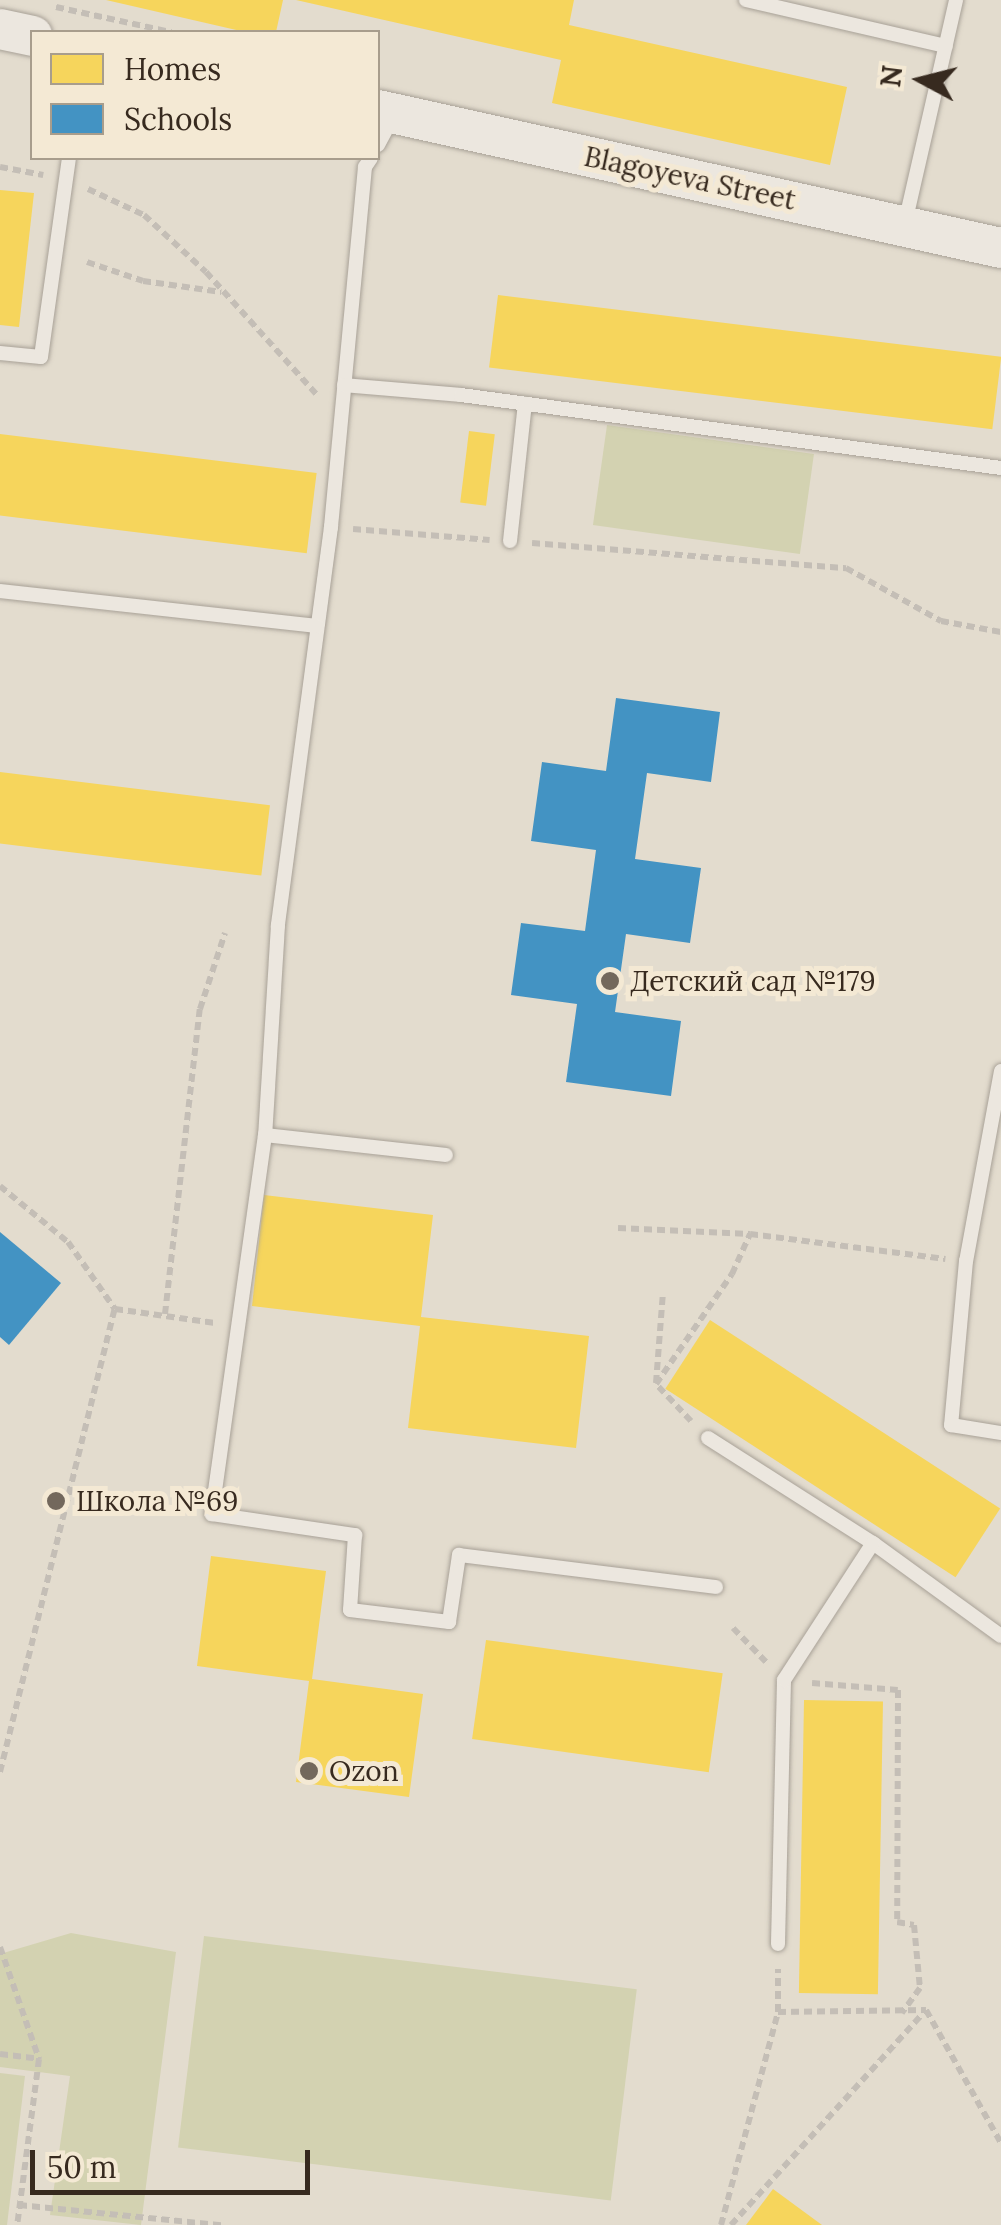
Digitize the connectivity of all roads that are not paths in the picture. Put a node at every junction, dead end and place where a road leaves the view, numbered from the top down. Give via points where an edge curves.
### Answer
1 (746, 0) edge
2 (956, 0) edge
3 (38, 20) edge
4 (0, 29) edge
5 (946, 46) junction
6 (383, 123) edge
7 (68, 160) edge
8 (370, 160) edge
9 (905, 224) junction
10 (1001, 248) edge
11 (0, 353) edge
12 (344, 386) junction
13 (525, 404) junction
14 (1001, 468) edge
15 (510, 541) road end
16 (0, 591) edge
17 (317, 626) junction
18 (1001, 1072) edge
19 (266, 1135) junction
20 (446, 1156) dead end
21 (1001, 1433) edge
22 (708, 1438) road end
23 (872, 1544) junction
24 (716, 1587) dead end
25 (1001, 1636) edge
26 (778, 1944) road end

1 - 5 lane
2 - 5 lane
3 - 4 street
5 - 9 lane
6 - 9 street, Blagoyeva Street
7 - 11 lane via 40,357
8 - 12 lane
9 - 10 street, Blagoyeva Street
12 - 13 lane
12 - 17 lane
13 - 14 lane
13 - 15 lane
16 - 17 lane
17 - 19 lane via 278,925
18 - 21 lane via 966,1262 951,1425
19 - 20 lane
19 - 24 lane via 212,1514 355,1536 350,1610 448,1622 459,1555
22 - 23 lane
23 - 25 lane
23 - 26 lane via 784,1680

